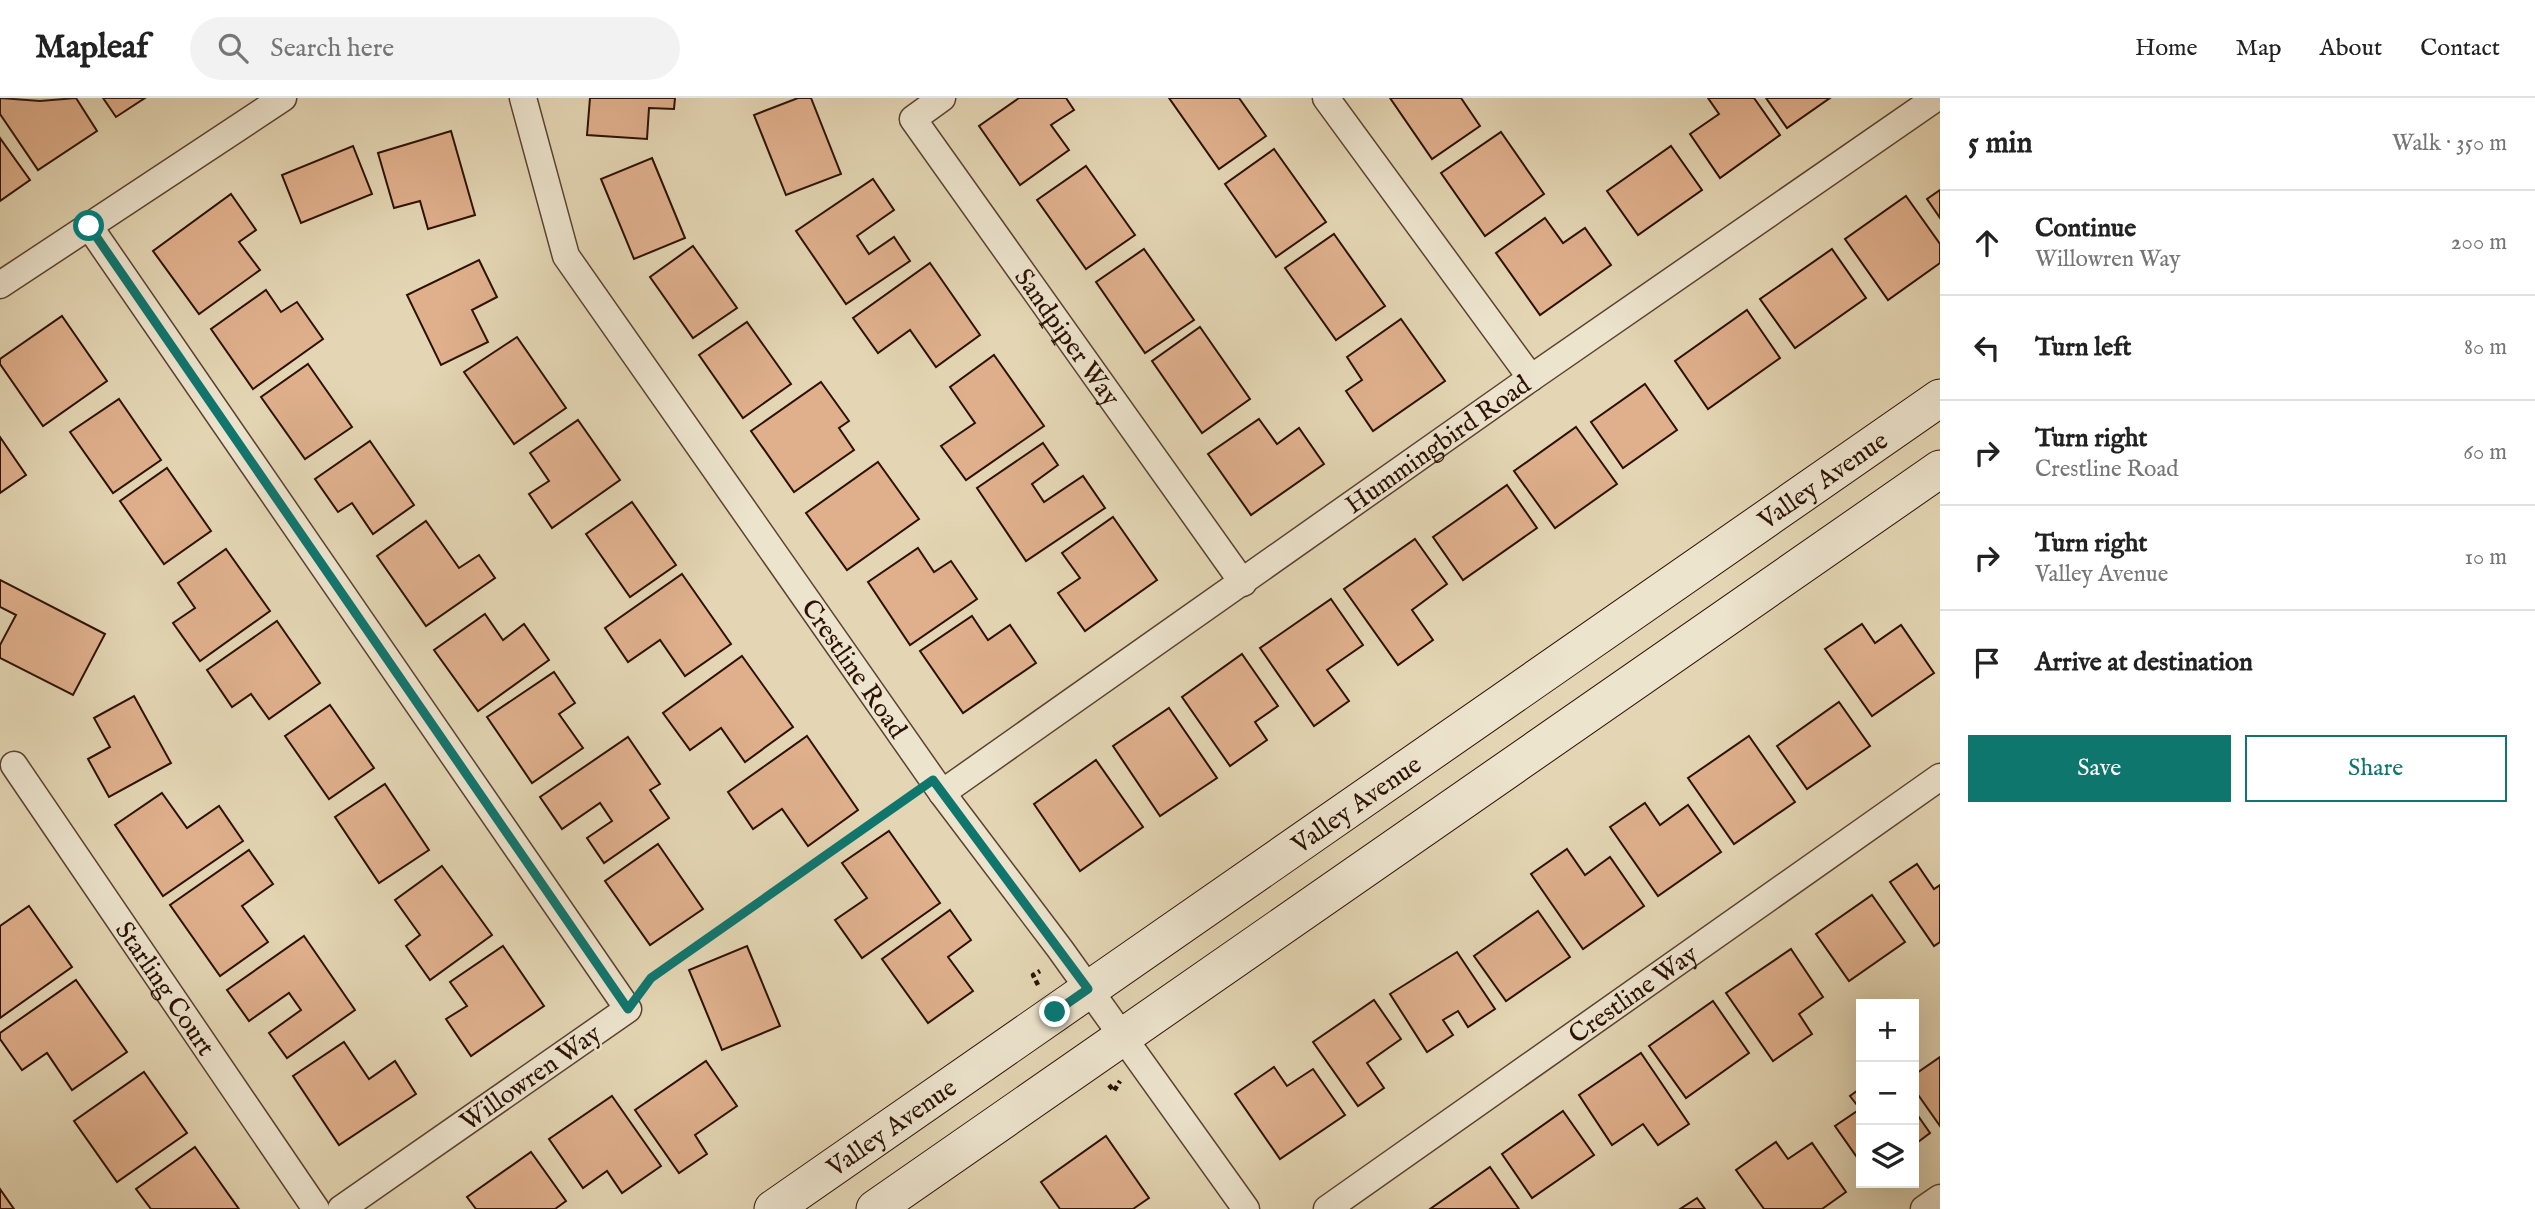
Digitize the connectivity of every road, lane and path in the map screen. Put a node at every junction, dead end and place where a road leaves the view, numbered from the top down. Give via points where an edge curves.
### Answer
1 (283, 98) edge
2 (523, 98) edge
3 (942, 98) edge
4 (1326, 98) edge
5 (1936, 98) edge
6 (89, 226) junction
7 (0, 285) edge
8 (1531, 378) junction
9 (1940, 398) edge
10 (1940, 469) edge
11 (1243, 583) junction
12 (14, 765) dead end
13 (1940, 777) edge
14 (938, 787) junction
15 (1088, 989) junction
16 (628, 1009) junction
17 (1121, 1037) junction
18 (1940, 1198) edge
19 (316, 1209) edge
20 (341, 1209) edge
21 (773, 1209) edge
22 (875, 1209) edge
23 (1246, 1209) edge
24 (1327, 1209) edge
25 (1924, 1209) edge

1 - 6 street
2 - 14 street, Crestline Road via 566,256
3 - 11 street, Sandpiper Way via 913,119
4 - 8 street
5 - 8 street, Hummingbird Road
6 - 7 street
6 - 16 street, Willowren Way
8 - 11 street, Hummingbird Road
9 - 15 main road, Valley Avenue
10 - 17 main road
11 - 14 street, Hummingbird Road
12 - 19 street, Starling Court
13 - 24 street, Crestline Way
14 - 15 street, Crestline Road
14 - 16 path via 651,978
15 - 17 street, Crestline Road
15 - 21 main road, Valley Avenue
16 - 20 street, Willowren Way
17 - 22 main road
17 - 23 street, Crestline Road
18 - 25 street

